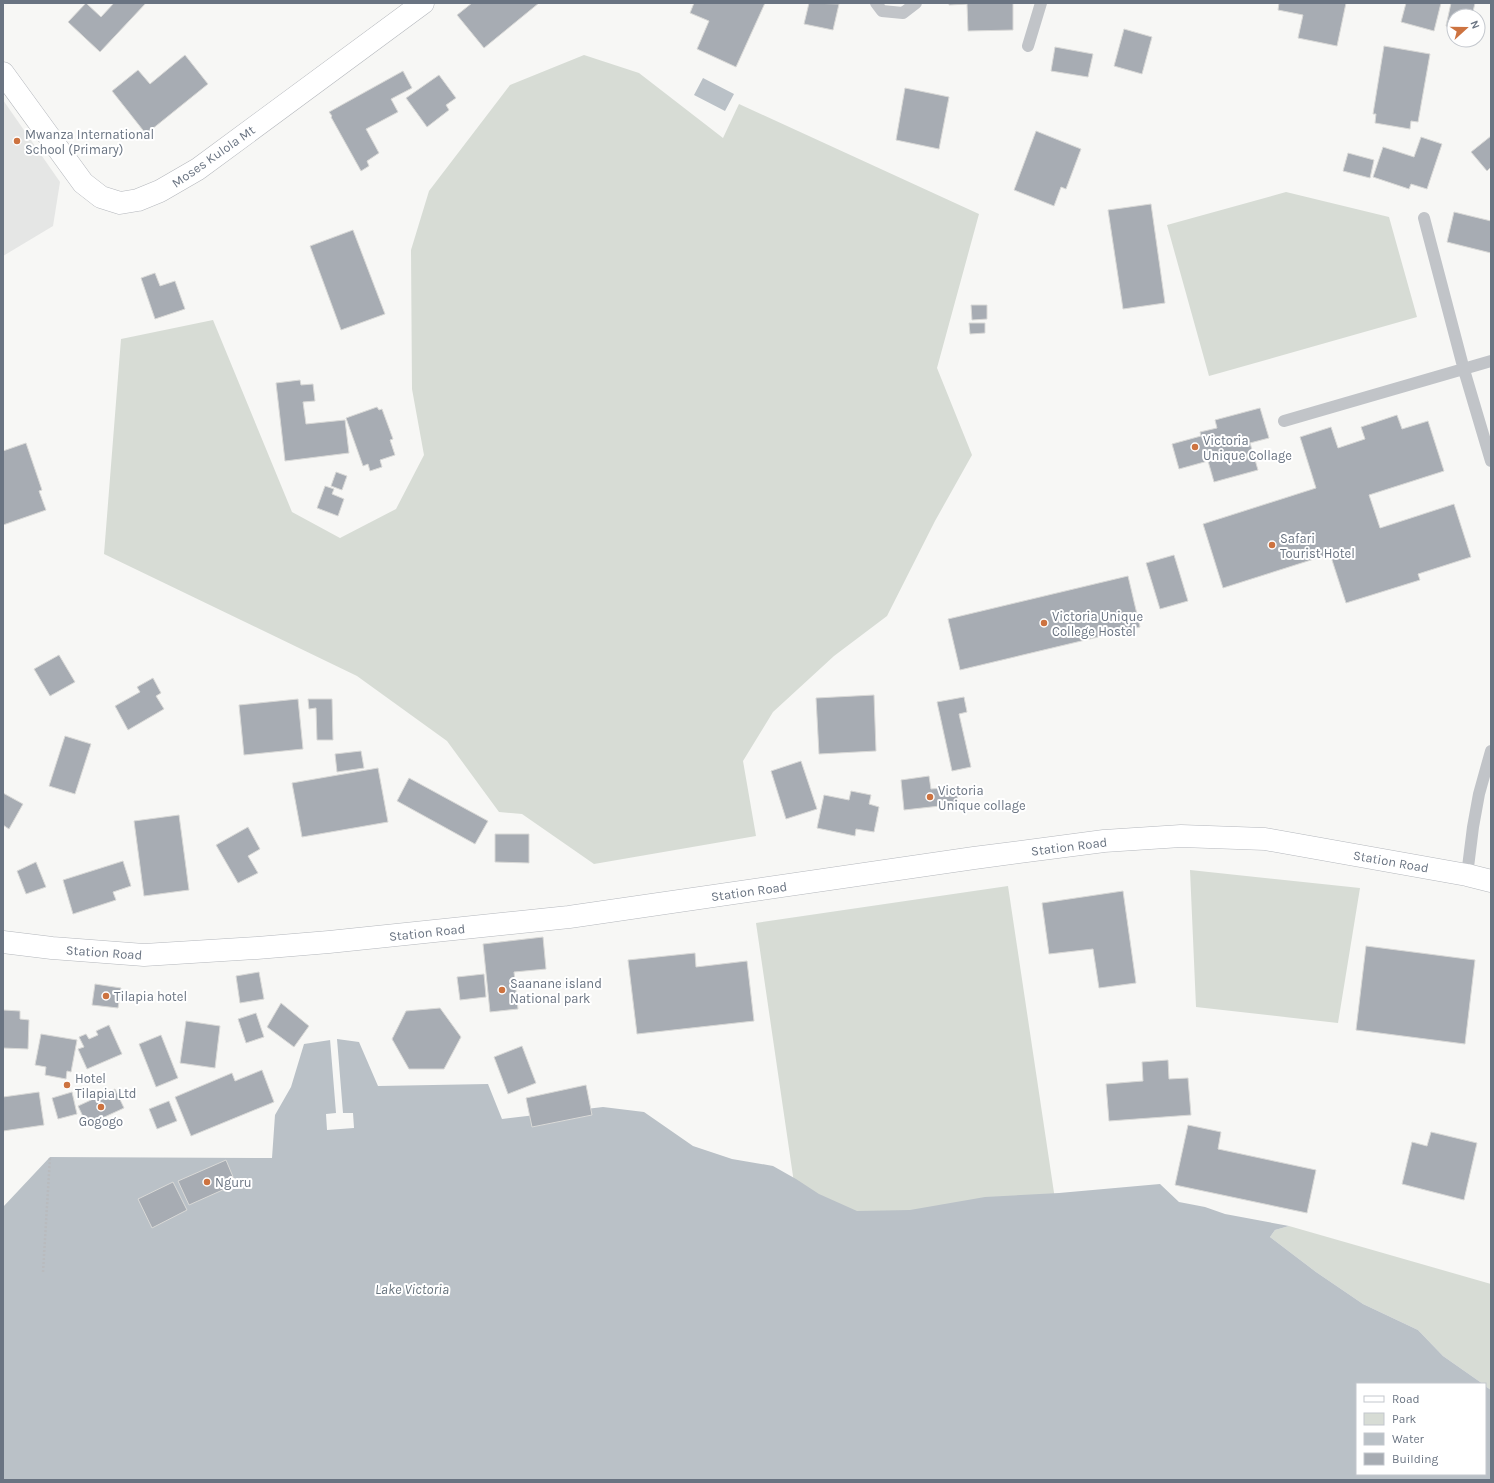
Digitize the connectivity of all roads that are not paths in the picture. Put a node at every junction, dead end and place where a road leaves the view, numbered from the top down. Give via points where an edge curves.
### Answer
1 (423, 3) edge
2 (876, 3) edge
3 (916, 3) edge
4 (1041, 3) edge
5 (1028, 46) dead end
6 (3, 73) edge
7 (1424, 218) dead end
8 (1491, 361) edge
9 (1464, 370) junction
10 (1284, 421) dead end
11 (1491, 461) edge
12 (1491, 751) edge
13 (1485, 794) edge
14 (1467, 875) junction
15 (1491, 881) edge
16 (3, 942) edge

1 - 6 street, Moses Kulola Mt via 198,169 160,191 138,200 120,203 101,197 83,184
2 - 3 lane via 882,11 902,13
4 - 5 lane
7 - 9 lane
8 - 9 lane
9 - 10 lane
9 - 11 lane
12 - 13 lane
13 - 14 lane via 1473,827
14 - 15 street, Station Road
14 - 16 street, Station Road via 1265,839 1181,836 1104,841 974,858 569,917 329,942 144,955

